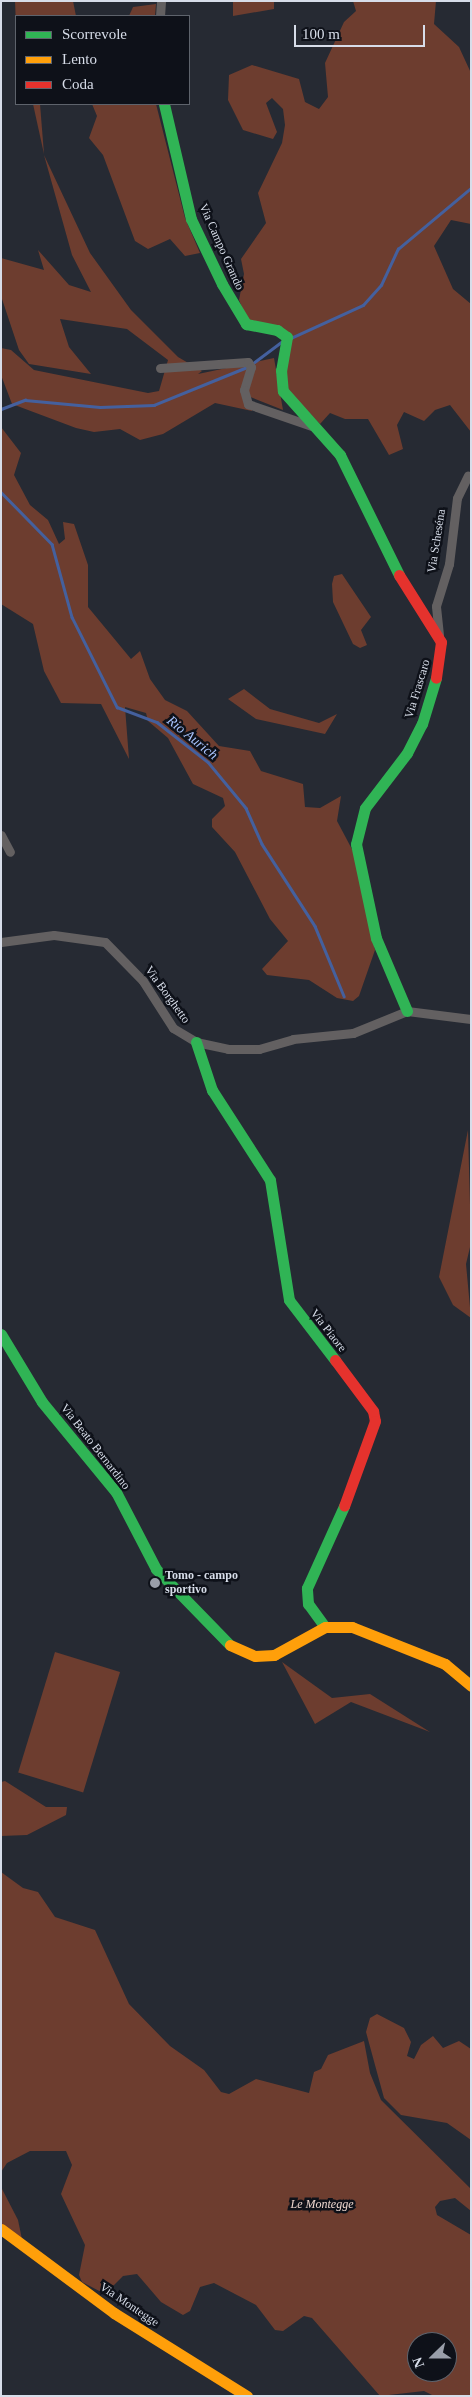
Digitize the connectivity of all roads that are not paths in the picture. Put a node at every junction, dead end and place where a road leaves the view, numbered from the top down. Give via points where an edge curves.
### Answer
1 (161, 1) edge
2 (160, 15) edge
3 (164, 105) edge
4 (160, 368) dead end
5 (312, 426) junction
6 (468, 475) dead end
7 (441, 642) junction
8 (1, 835) edge
9 (10, 852) dead end
10 (1, 942) edge
11 (407, 1011) junction
12 (471, 1019) edge
13 (196, 1042) junction
14 (1, 1334) edge
15 (325, 1627) junction
16 (471, 1686) edge
17 (1, 2229) edge
18 (247, 2396) edge

1 - 2 street
3 - 5 street, Via Campo Grando via 191,218 235,309 246,324 278,330 287,337 280,383
4 - 5 street via 248,362 251,367 244,390 248,404
5 - 7 street via 340,455 389,559
6 - 7 street, Via Scheséna via 457,498 448,564 436,606
7 - 11 street, Via Frascaro via 434,689 422,724 407,754 365,808 356,844 376,938
8 - 9 street
10 - 13 street, Via Borghetto via 54,935 105,942 143,981 173,1028
11 - 12 street
11 - 13 street, Via Borghetto via 353,1033 293,1038 259,1049
13 - 15 street, Via Piaore via 212,1090 270,1180 290,1300 373,1411 375,1421 365,1457 307,1588 308,1604
14 - 15 street, Via Beato Bernardino via 42,1402 116,1492 156,1569 217,1636 234,1650 255,1656 274,1655
15 - 16 street via 352,1628 404,1645 445,1664
17 - 18 street, Via Montegge via 114,2313

